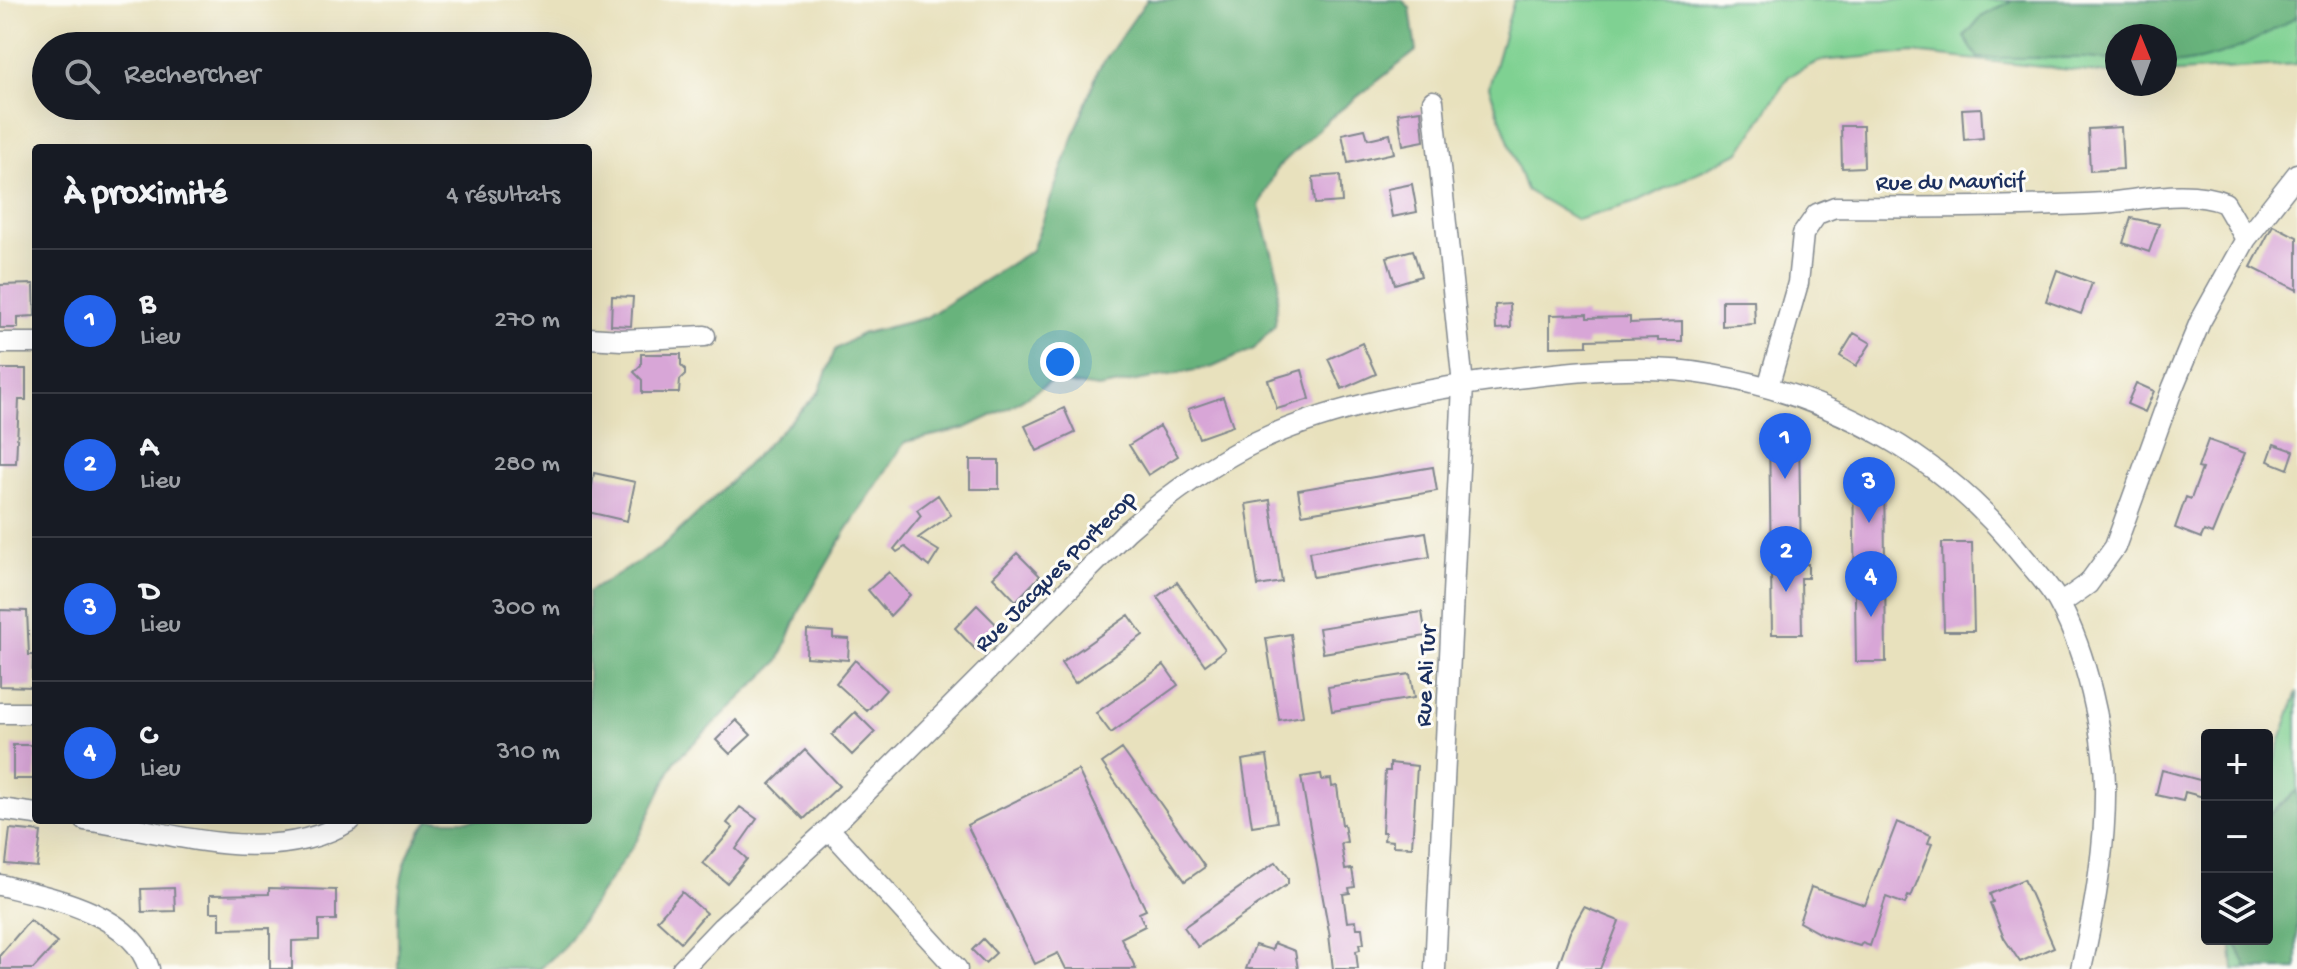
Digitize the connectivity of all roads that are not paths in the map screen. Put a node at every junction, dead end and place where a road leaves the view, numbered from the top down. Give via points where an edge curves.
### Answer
1 (1433, 101) dead end
2 (2297, 174) edge
3 (2246, 239) junction
4 (705, 336) dead end
5 (592, 338) edge
6 (0, 343) edge
7 (32, 343) edge
8 (1463, 385) junction
9 (1768, 387) junction
10 (2060, 604) junction
11 (0, 713) edge
12 (32, 713) edge
13 (0, 809) edge
14 (32, 813) edge
15 (108, 824) edge
16 (343, 824) edge
17 (829, 829) junction
18 (0, 885) edge
19 (149, 969) edge
20 (682, 969) edge
21 (957, 969) edge
22 (1435, 969) edge
23 (2081, 969) edge

1 - 8 street, Rue Ali Tur
2 - 3 street
3 - 9 street, Rue du Mauricif via 2225,203 2205,197 1824,209 1803,234 1798,283
3 - 10 street via 2200,322 2115,547 2088,584
4 - 5 street
6 - 7 street
8 - 9 street, Rue Jacques Portecop via 1607,369 1680,371
8 - 17 street, Rue Jacques Portecop via 1289,429 1214,465 1159,503
8 - 22 street, Rue Ali Tur
9 - 10 street, Rue Jacques Portecop via 1871,428 1949,479 2015,546
10 - 23 street, Rue Jacques Portecop via 2090,685 2105,783 2102,853
11 - 12 street
13 - 14 street
15 - 16 street via 224,844 295,840
17 - 20 street, Rue Jacques Portecop
17 - 21 street
18 - 19 street via 107,919 134,943

